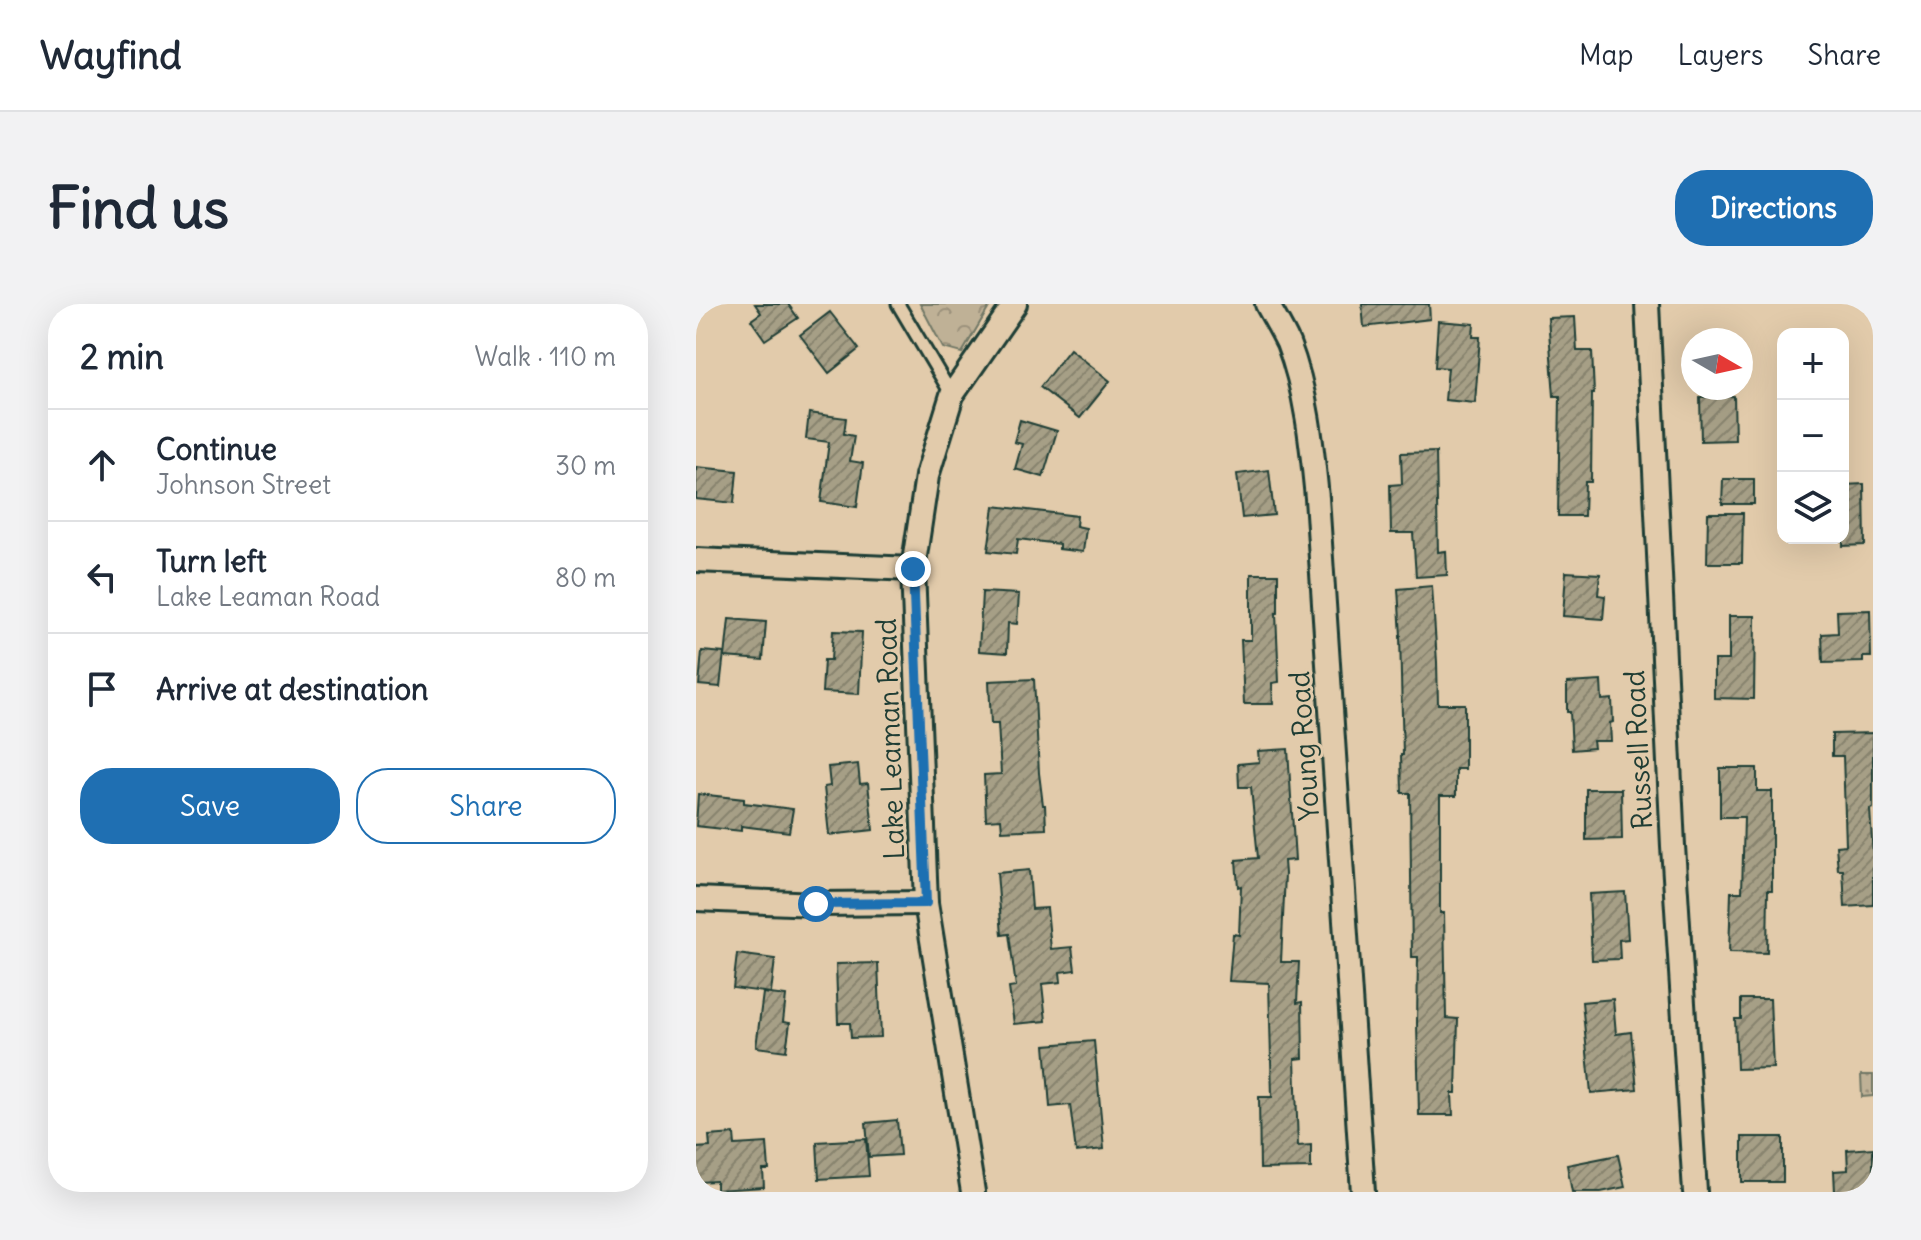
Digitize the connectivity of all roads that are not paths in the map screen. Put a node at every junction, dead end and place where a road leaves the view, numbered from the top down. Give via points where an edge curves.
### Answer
1 (898, 304) edge
2 (1015, 304) edge
3 (1267, 304) edge
4 (1647, 304) edge
5 (952, 395) junction
6 (696, 560) edge
7 (913, 569) junction
8 (696, 899) edge
9 (926, 903) junction
10 (973, 1192) edge
11 (1363, 1192) edge
12 (1695, 1192) edge

1 - 5 lane
2 - 5 street, Lake Leaman Road
3 - 11 street, Young Road via 1288,342 1311,438
4 - 12 street, Russell Road
5 - 7 street, Lake Leaman Road via 927,476
6 - 7 street
7 - 9 street, Lake Leaman Road
8 - 9 street
9 - 10 street, Lake Leaman Road

